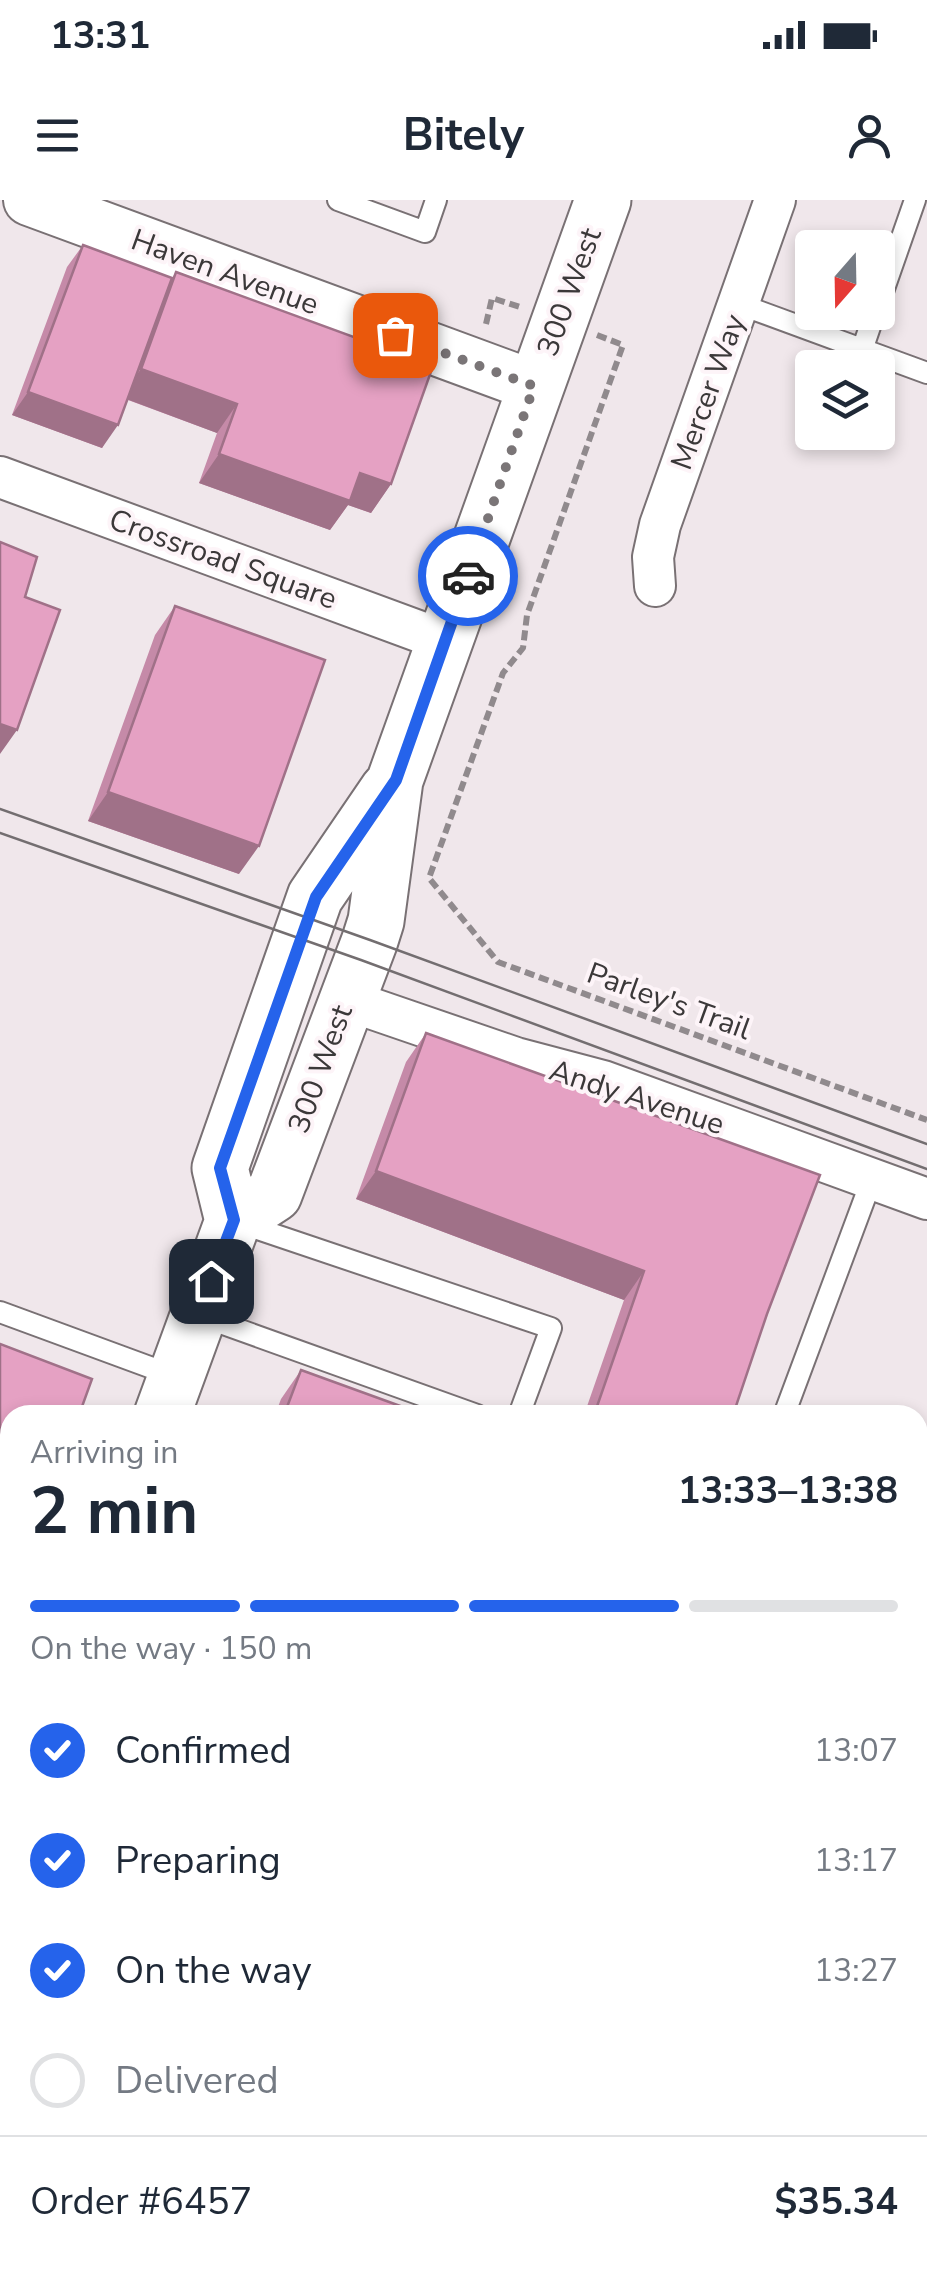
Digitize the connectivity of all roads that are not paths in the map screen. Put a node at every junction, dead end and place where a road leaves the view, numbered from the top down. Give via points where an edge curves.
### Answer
1 (29, 200) edge
2 (338, 200) edge
3 (436, 200) edge
4 (603, 200) edge
5 (775, 200) edge
6 (915, 200) edge
7 (895, 256) edge
8 (739, 304) junction
9 (869, 330) edge
10 (862, 350) joint
11 (895, 362) edge
12 (927, 374) edge
13 (534, 386) junction
14 (0, 478) edge
15 (655, 586) dead end
16 (446, 641) junction
17 (396, 780) junction
18 (346, 1000) junction
19 (872, 1179) junction
20 (927, 1198) edge
21 (234, 1220) junction
22 (0, 1312) edge
23 (199, 1315) junction
24 (169, 1396) edge
25 (449, 1405) edge
26 (522, 1405) edge
27 (788, 1405) edge

1 - 13 street, Haven Avenue
2 - 3 lane via 425,232
4 - 13 main road, 300 West
5 - 8 street, Mercer Way
6 - 7 lane
8 - 10 lane
8 - 15 street, Mercer Way via 660,525
9 - 10 lane
11 - 12 lane
13 - 16 main road, 300 West
14 - 16 street, Crossroad Square
16 - 17 main road, 300 West
17 - 18 main road, 300 West via 376,921
17 - 21 main road, 300 West via 316,897 220,1168
18 - 19 street, Andy Avenue via 603,1081
18 - 21 main road, 300 West via 274,1194
19 - 20 street, Andy Avenue
19 - 27 lane
21 - 23 main road
21 - 26 lane via 551,1328
22 - 24 lane
23 - 24 main road
23 - 25 lane

